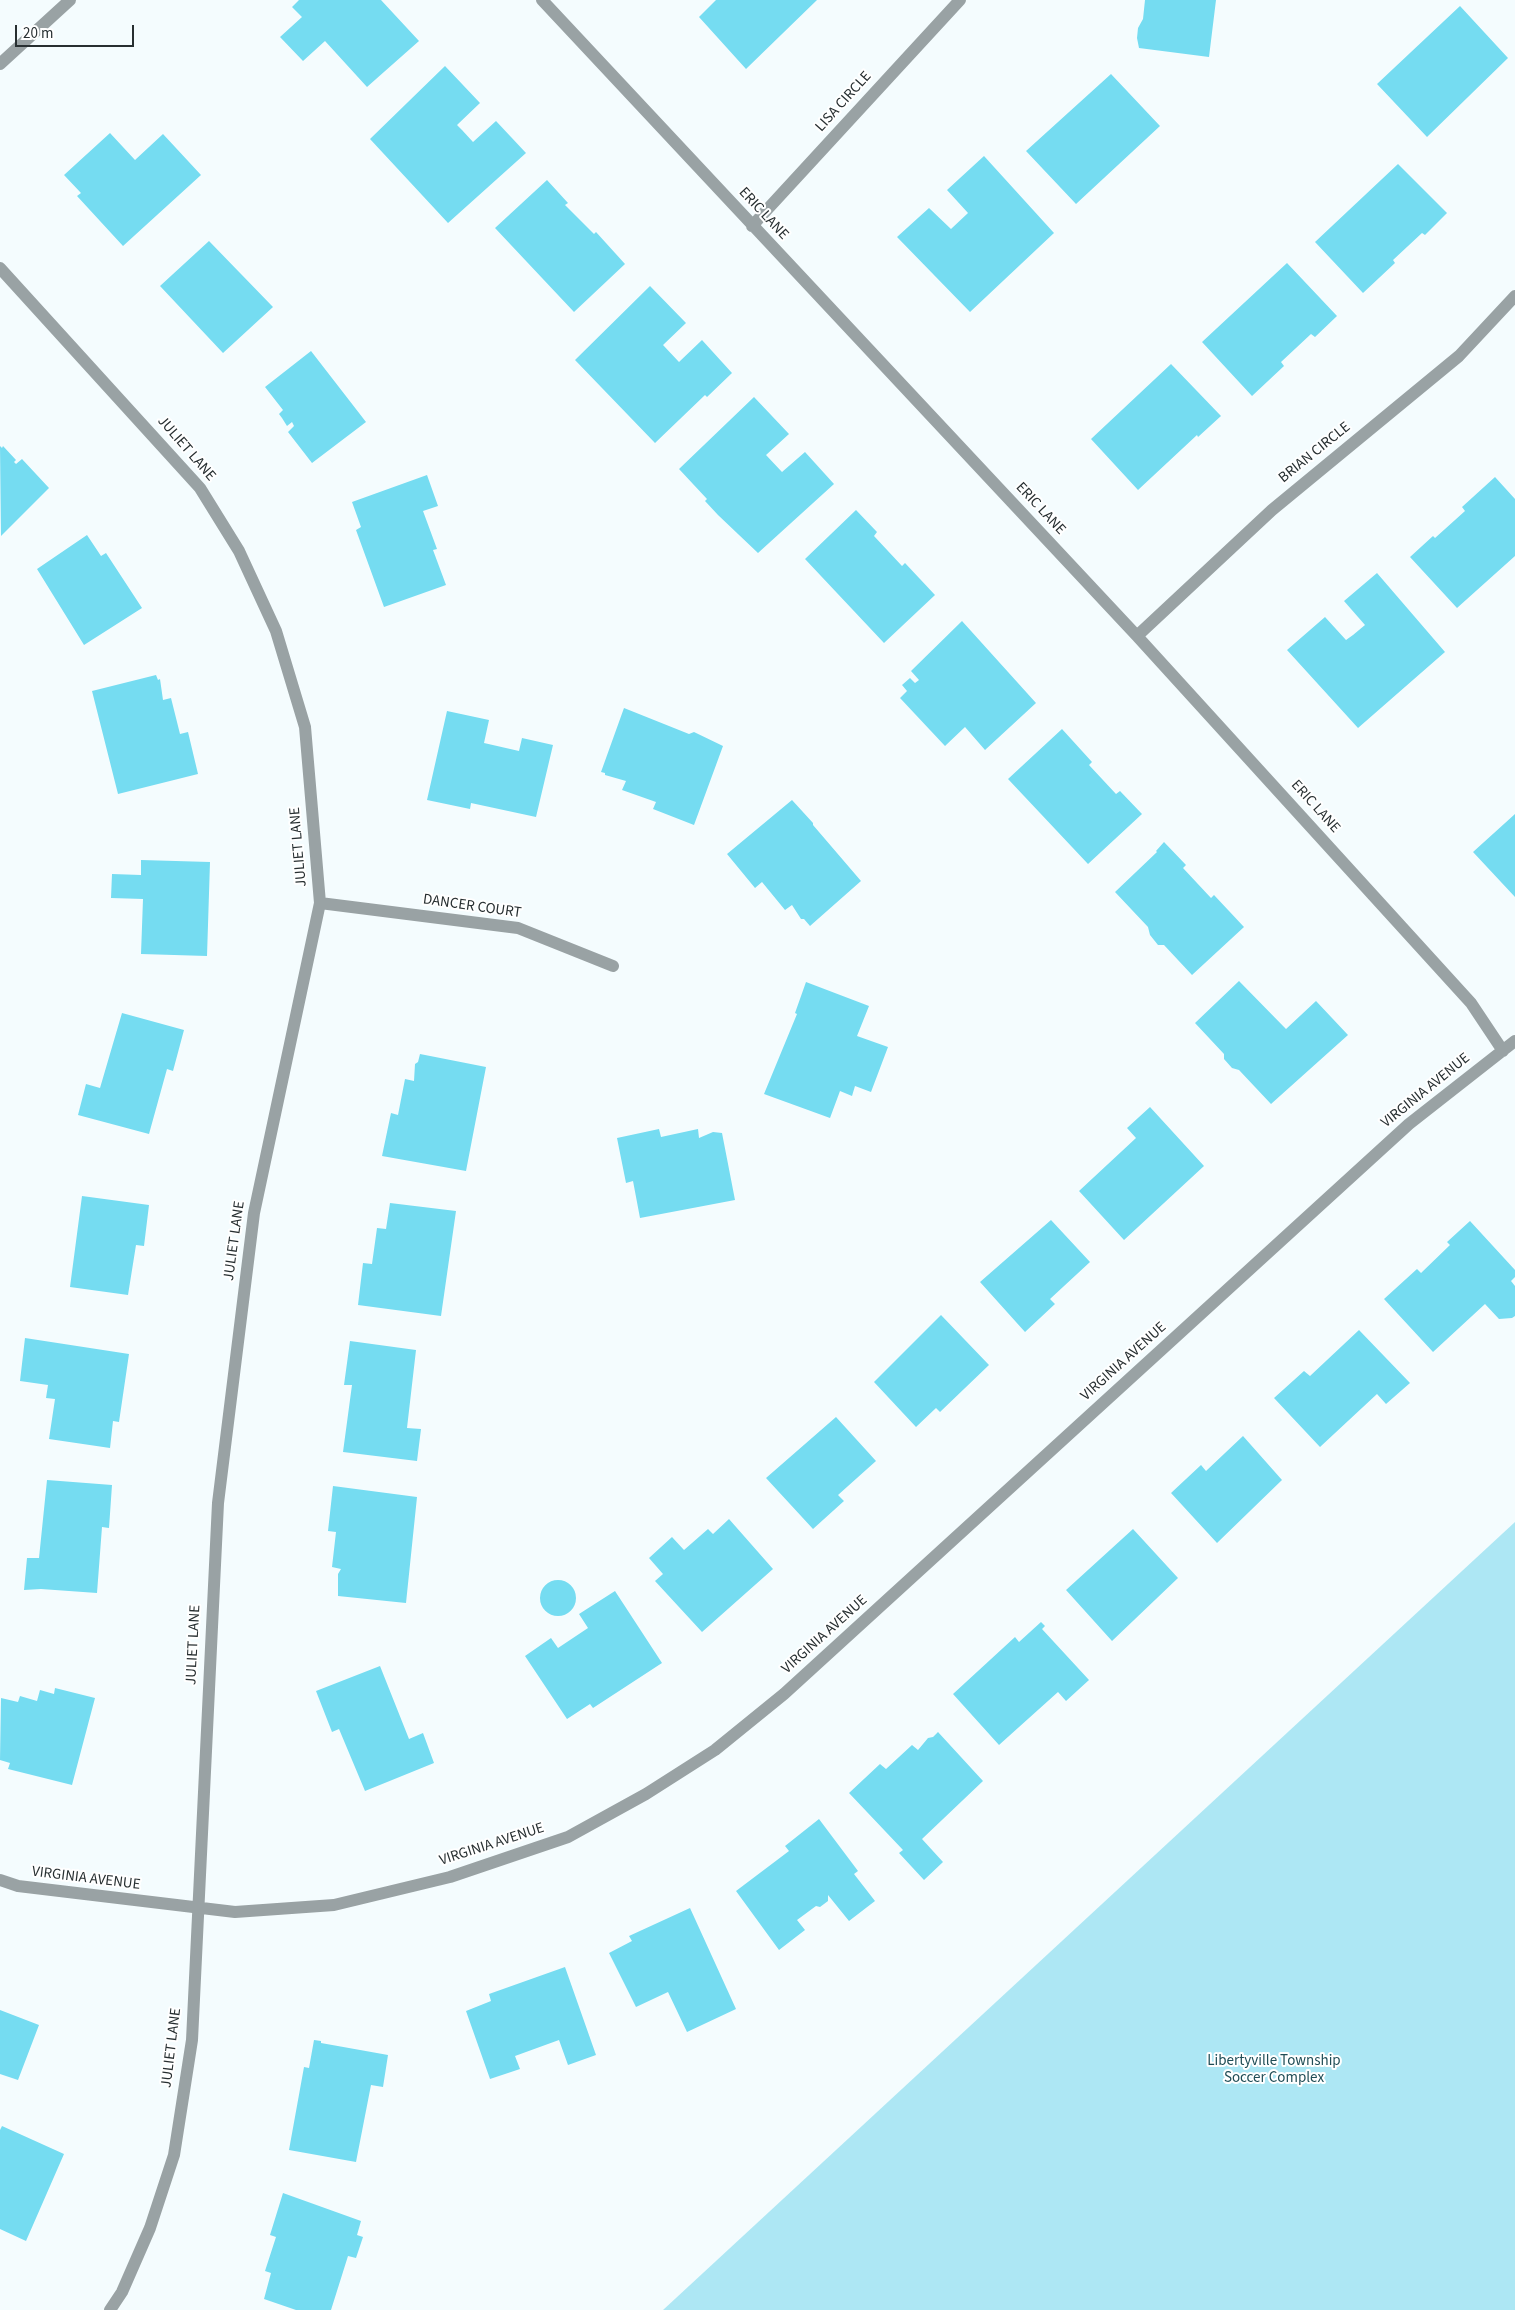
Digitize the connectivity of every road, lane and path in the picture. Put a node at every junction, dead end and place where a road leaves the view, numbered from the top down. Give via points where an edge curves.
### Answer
1 (70, 0) edge
2 (542, 0) edge
3 (960, 0) edge
4 (0, 64) edge
5 (752, 226) junction
6 (0, 268) edge
7 (1515, 296) edge
8 (1137, 636) junction
9 (320, 903) junction
10 (612, 966) dead end
11 (1515, 1041) edge
12 (1503, 1051) junction
13 (0, 1880) edge
14 (198, 1909) junction
15 (110, 2310) edge

1 - 4 street
2 - 5 street, ERIC LANE
3 - 5 street, LISA CIRCLE
5 - 8 street, ERIC LANE
6 - 9 street, JULIET LANE via 200,488 239,551 276,631 305,727
7 - 8 street, BRIAN CIRCLE via 1459,356 1272,510
8 - 12 street, ERIC LANE via 1471,1003
9 - 10 street, DANCER COURT via 518,928
9 - 14 street, JULIET LANE via 254,1212 219,1493
11 - 12 street, VIRGINIA AVENUE
12 - 14 street, VIRGINIA AVENUE via 1409,1124 784,1694 715,1750 646,1794 568,1837 450,1877 334,1905 235,1912
13 - 14 street, VIRGINIA AVENUE via 18,1886
14 - 15 street, JULIET LANE via 192,2040 174,2155 150,2228 122,2292

